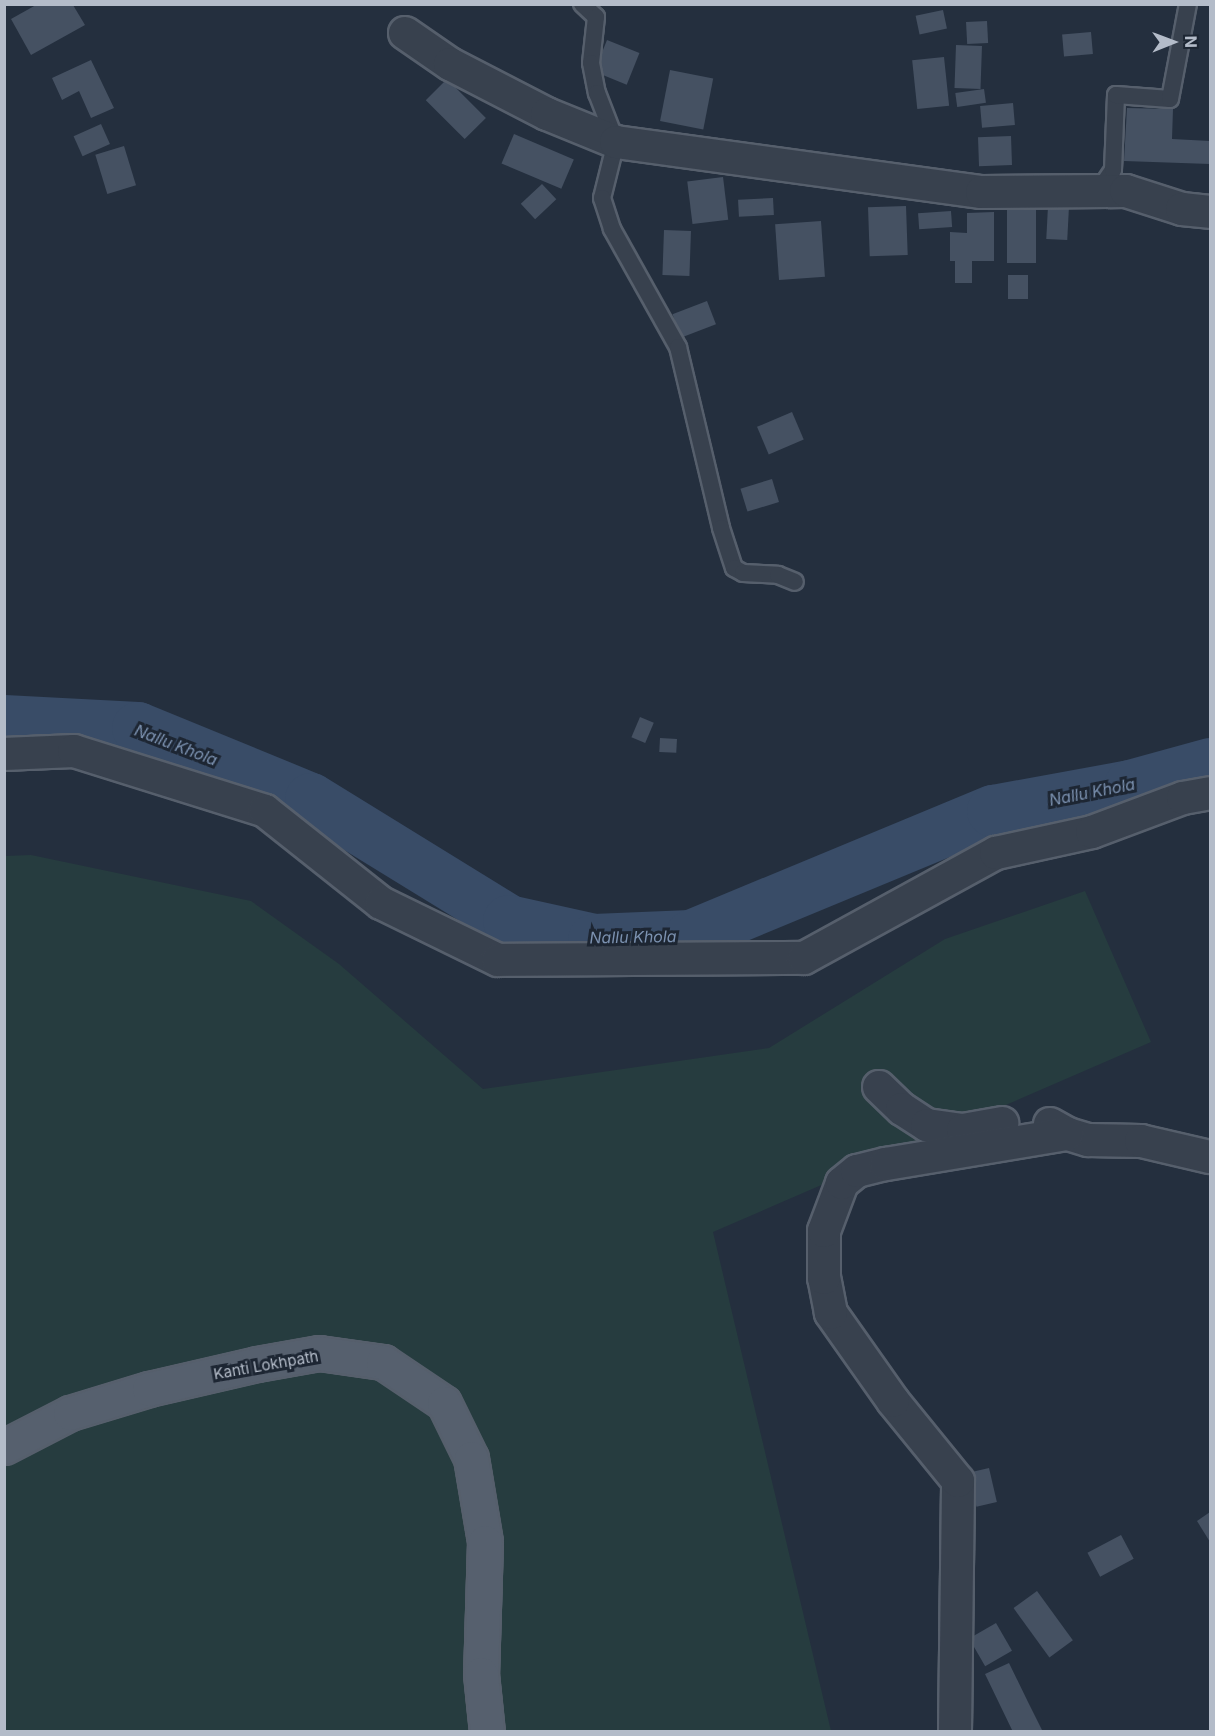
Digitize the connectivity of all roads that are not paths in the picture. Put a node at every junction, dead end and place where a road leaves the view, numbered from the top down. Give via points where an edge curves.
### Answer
1 (582, 4) edge
2 (1188, 4) edge
3 (405, 33) dead end
4 (616, 142) junction
5 (1098, 192) junction
6 (1210, 212) edge
7 (795, 582) dead end
8 (4, 754) edge
9 (1210, 793) edge
10 (879, 1087) dead end
11 (1068, 1134) junction
12 (1210, 1157) edge
13 (4, 1447) edge
14 (487, 1731) edge
15 (955, 1731) edge

1 - 4 lane via 596,17 591,63 597,93
2 - 5 lane via 1170,99 1116,95 1113,170
3 - 4 street via 450,64 547,114
4 - 5 street via 982,192
4 - 7 lane via 602,198 612,229 678,347 734,568 743,573 778,575
5 - 6 street via 1126,191 1182,209
8 - 9 street via 74,751 265,811 381,903 498,960 804,958 996,853 1092,832 1183,798
10 - 11 street via 927,1125 963,1130 1024,1119 1048,1122
11 - 12 street via 1088,1140 1141,1141
11 - 15 street via 857,1172 842,1183 824,1231 824,1278 831,1313 893,1401 958,1481
13 - 14 main road, Kanti Lokhpath via 70,1413 246,1366 319,1353 382,1362 444,1403 471,1458 485,1542 481,1674

